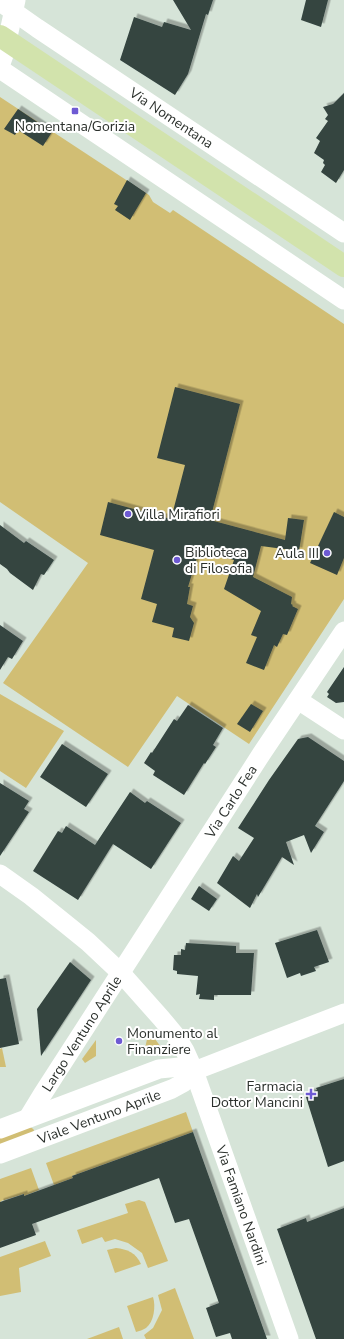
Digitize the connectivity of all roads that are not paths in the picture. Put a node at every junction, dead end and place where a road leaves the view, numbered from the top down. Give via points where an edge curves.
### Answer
1 (10, 4) edge
2 (3, 38) edge
3 (0, 67) edge
4 (344, 233) edge
5 (344, 266) edge
6 (344, 300) edge
7 (344, 631) edge
8 (298, 700) junction
9 (344, 730) edge
10 (0, 874) edge
11 (121, 973) junction
12 (344, 1013) edge
13 (194, 1071) junction
14 (28, 1118) junction
15 (0, 1128) edge
16 (0, 1154) edge
17 (289, 1339) edge

1 - 2 street
1 - 4 street, Via Nomentana
2 - 3 street
2 - 5 main road, Via Nomentana
3 - 6 street
7 - 8 street, Via Carlo Fea
8 - 9 street
8 - 11 street, Via Carlo Fea
10 - 11 street via 72,929
11 - 13 street, Largo Ventuno Aprile via 180,1041
11 - 14 street, Largo Ventuno Aprile
12 - 13 street, Viale Ventuno Aprile
13 - 14 street, Viale Ventuno Aprile via 180,1067 164,1068
13 - 16 street, Viale Ventuno Aprile via 183,1083 172,1089
13 - 17 street, Via Famiano Nardini
14 - 15 street, Viale Ventuno Aprile

